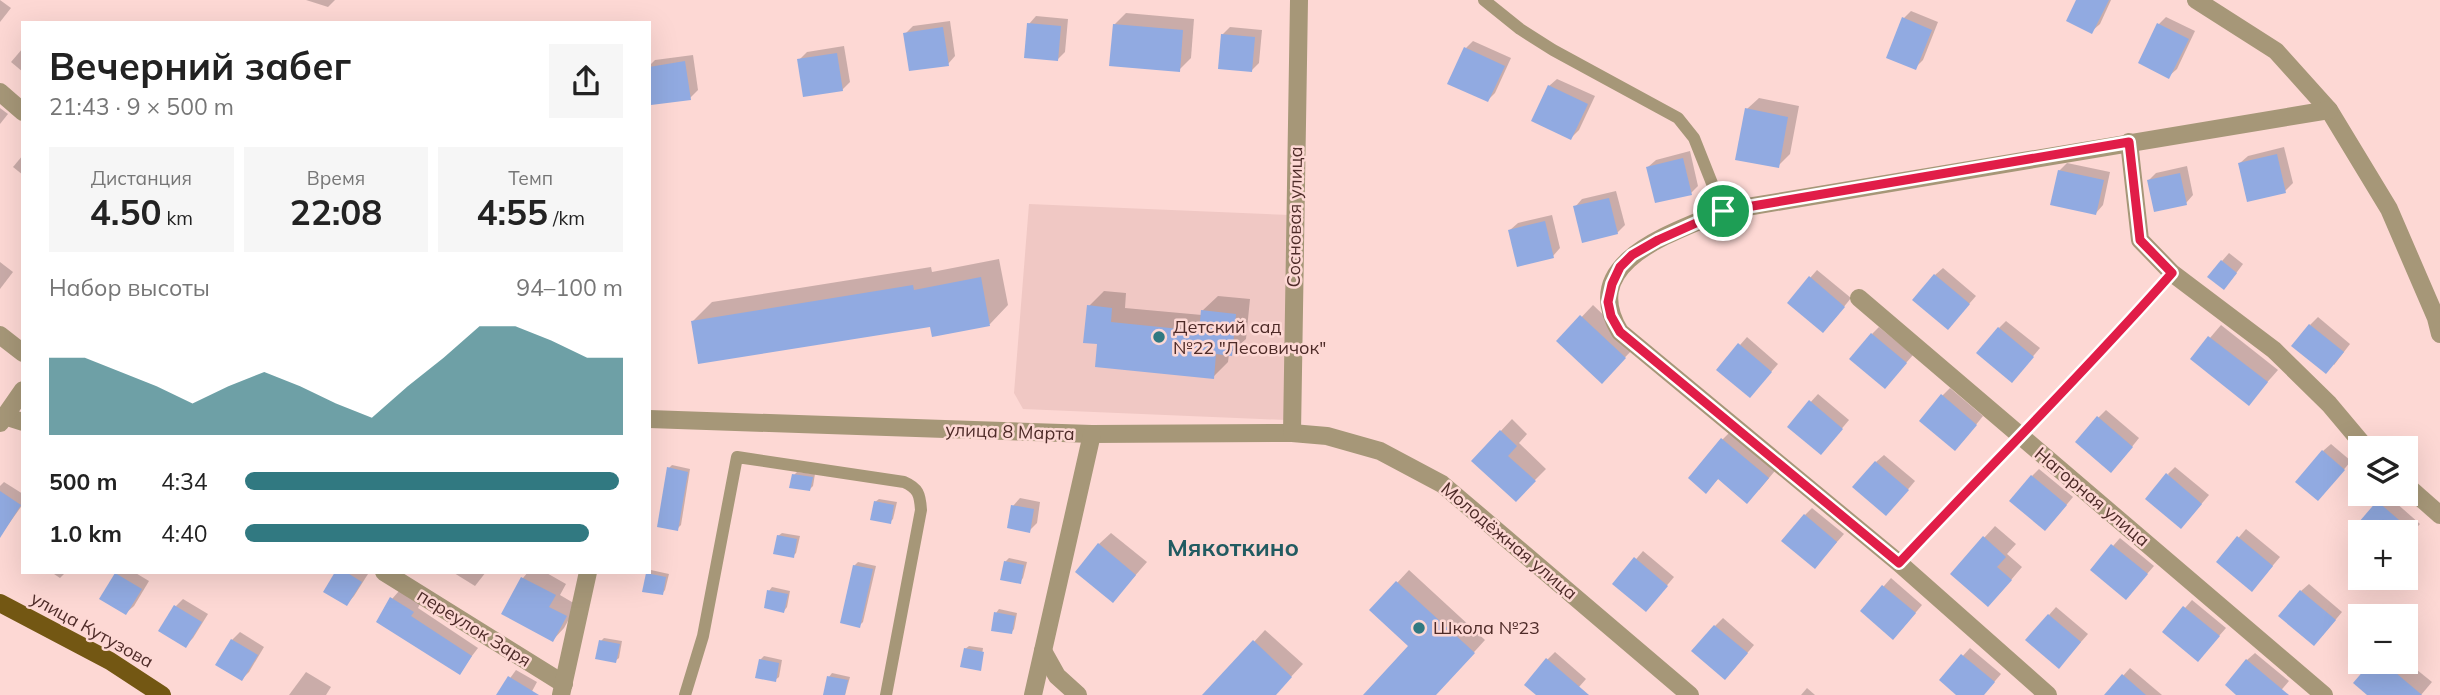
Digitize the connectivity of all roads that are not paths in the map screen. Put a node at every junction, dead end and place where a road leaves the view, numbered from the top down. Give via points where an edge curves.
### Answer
1 (1299, 0) edge
2 (1484, 0) edge
3 (2196, 0) edge
4 (0, 92) edge
5 (21, 110) edge
6 (2329, 110) junction
7 (2129, 142) junction
8 (1723, 211) junction
9 (2172, 273) junction
10 (1859, 298) dead end
11 (2440, 334) edge
12 (0, 335) edge
13 (21, 351) edge
14 (21, 393) edge
15 (2, 419) edge
16 (651, 419) edge
17 (21, 422) edge
18 (1292, 433) junction
19 (1092, 434) junction
20 (2019, 435) junction
21 (2357, 436) edge
22 (2418, 496) edge
23 (2440, 515) edge
24 (1899, 563) junction
25 (387, 574) edge
26 (588, 574) edge
27 (0, 603) edge
28 (1043, 651) junction
29 (562, 690) edge
30 (162, 695) edge
31 (685, 695) edge
32 (886, 695) edge
33 (1033, 695) edge
34 (1078, 695) edge
35 (1690, 695) edge
36 (2048, 695) edge
37 (2324, 695) edge

1 - 18 street, Сосновая улица
2 - 8 lane via 1553,50 1678,118 1694,138
3 - 6 street via 2276,51
4 - 5 street
6 - 7 street
6 - 11 street via 2389,209
7 - 8 street
7 - 9 street via 2140,240
8 - 24 street via 1632,255 1612,284 1611,316 1620,332
9 - 20 lane via 2097,358
9 - 21 street via 2274,350
10 - 20 street, Нагорная улица
12 - 13 street
14 - 15 street
15 - 17 street
16 - 19 street, улица 8 Марта
18 - 19 street, Молодёжная улица
18 - 35 street, Молодёжная улица via 1353,442 1408,464 1442,484
19 - 28 street, улица 8 Марта
20 - 24 lane
20 - 37 street, Нагорная улица
22 - 23 street
24 - 36 street
25 - 29 street, переулок Заря
26 - 29 street, переулок Заря
27 - 30 main road, улица Кутузова via 110,661
28 - 33 street, улица 8 Марта
28 - 34 street via 1057,676
31 - 32 lane via 703,636 737,457 915,487 921,510

